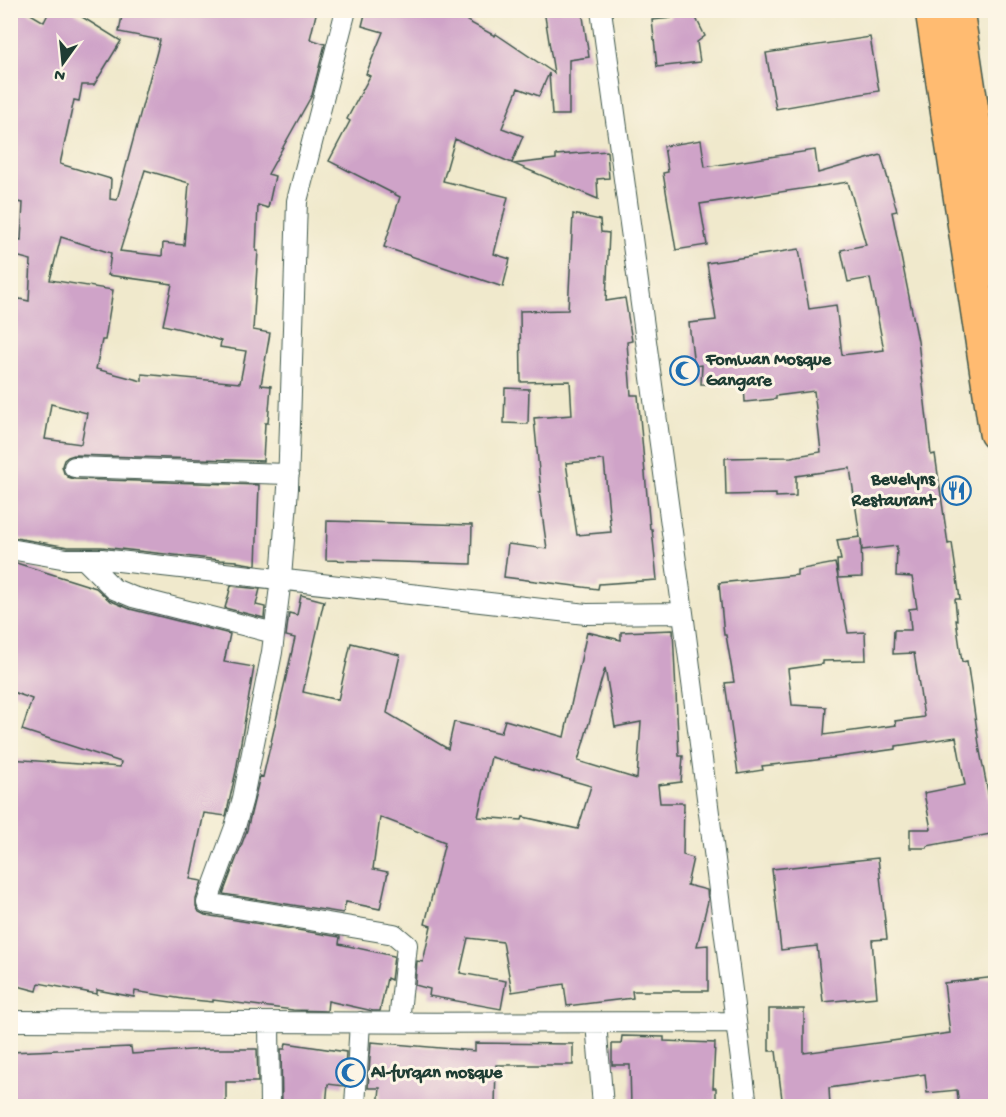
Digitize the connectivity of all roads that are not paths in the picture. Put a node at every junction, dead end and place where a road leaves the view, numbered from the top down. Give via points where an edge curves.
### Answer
1 (346, 10) edge
2 (601, 10) edge
3 (932, 10) edge
4 (957, 10) edge
5 (996, 271) edge
6 (996, 433) edge
7 (74, 467) dead end
8 (289, 474) junction
9 (10, 549) edge
10 (84, 559) junction
11 (281, 578) junction
12 (683, 613) junction
13 (273, 633) junction
14 (10, 1021) edge
15 (399, 1022) junction
16 (736, 1022) junction
17 (269, 1023) junction
18 (360, 1023) junction
19 (596, 1023) junction
20 (270, 1107) edge
21 (355, 1107) edge
22 (603, 1107) edge
23 (747, 1107) edge

1 - 8 street via 297,201
2 - 12 street
3 - 6 highway
4 - 5 highway
7 - 8 street
8 - 11 street
9 - 10 street
10 - 11 street
10 - 13 street via 114,589 133,597
11 - 12 street via 586,614
11 - 13 street
12 - 16 street
13 - 15 street via 243,798 207,903 394,934 407,945
14 - 17 street
15 - 18 street
15 - 19 street
16 - 19 street
16 - 23 street
17 - 18 street
17 - 20 street
18 - 21 street
19 - 22 street

